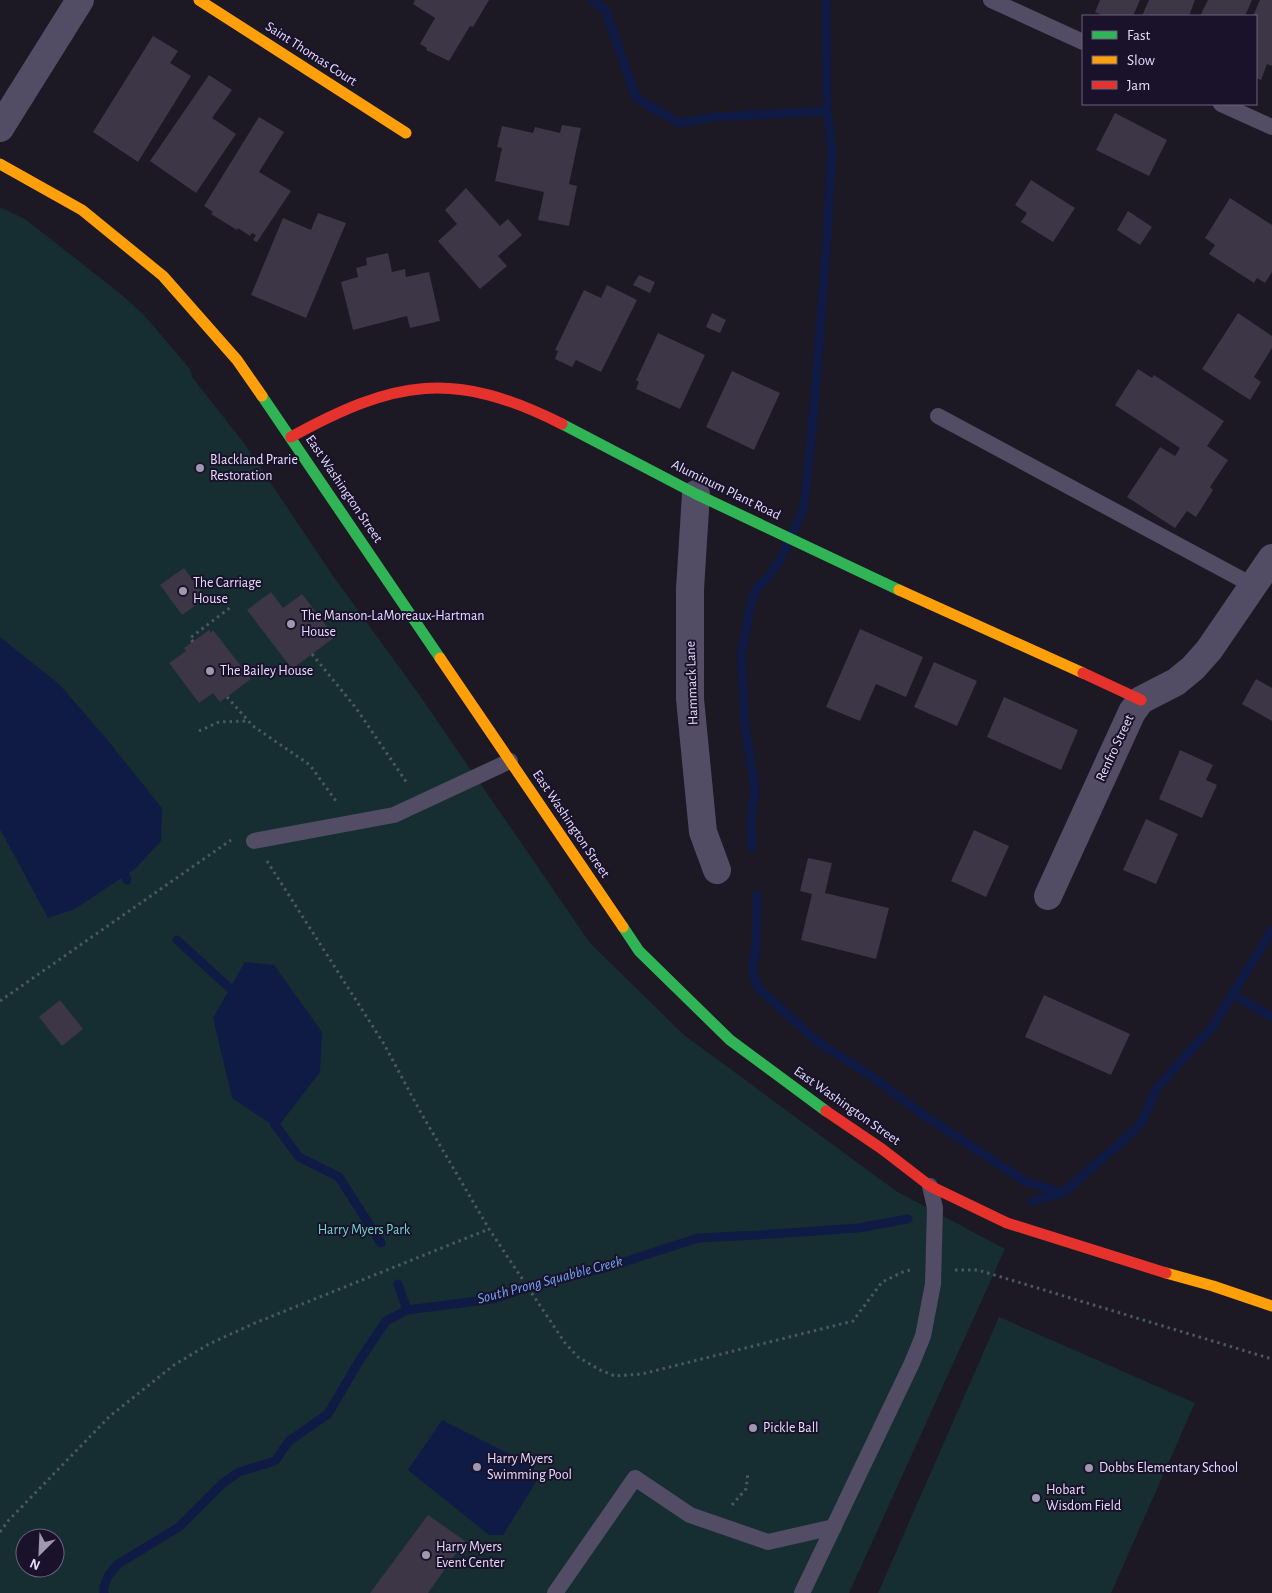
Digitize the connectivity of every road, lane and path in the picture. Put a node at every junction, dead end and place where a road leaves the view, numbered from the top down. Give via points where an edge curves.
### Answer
1 (80, 0) edge
2 (199, 0) edge
3 (991, 0) edge
4 (1082, 42) edge
5 (1223, 105) edge
6 (1272, 127) edge
7 (0, 128) edge
8 (406, 133) dead end
9 (0, 164) edge
10 (938, 416) dead end
11 (291, 437) junction
12 (696, 494) junction
13 (1272, 558) edge
14 (1254, 586) junction
15 (231, 607) dead end
16 (193, 642) dead end
17 (312, 654) dead end
18 (227, 697) dead end
19 (1141, 700) junction
20 (248, 721) junction
21 (199, 731) dead end
22 (510, 761) junction
23 (420, 802) junction
24 (352, 822) junction
25 (254, 840) junction
26 (717, 870) dead end
27 (1048, 896) dead end
28 (0, 1001) edge
29 (930, 1186) junction
30 (489, 1229) junction
31 (934, 1270) junction
32 (1272, 1306) edge
33 (1272, 1359) edge
34 (748, 1473) dead end
35 (724, 1526) junction
36 (834, 1526) junction
37 (0, 1532) edge
38 (554, 1593) edge
39 (802, 1593) edge

1 - 7 street
2 - 8 street, Saint Thomas Court
3 - 4 lane
5 - 6 lane
9 - 11 street, East Washington Street via 82,210 163,276 237,360
10 - 14 lane
11 - 12 street, Aluminum Plant Road via 335,412 369,398 400,390 464,389 530,408
11 - 22 street, East Washington Street
12 - 19 street, Aluminum Plant Road
12 - 26 street, Hammack Lane via 690,589 690,699 703,832
13 - 14 street, Renfro Street
14 - 19 street, Renfro Street via 1193,668 1176,682
15 - 16 path via 190,638
17 - 23 path via 356,708
18 - 20 path
19 - 27 street, Renfro Street via 1124,727
20 - 21 path via 219,722
20 - 24 path via 310,765
22 - 23 lane
22 - 29 street, East Washington Street via 639,951 730,1040
23 - 24 lane via 394,815
24 - 25 lane
25 - 28 path via 246,829
25 - 30 path via 384,1044
29 - 31 lane via 935,1208
29 - 32 street, East Washington Street via 1007,1224
30 - 31 path via 565,1343 578,1357 615,1376 642,1374 852,1321 882,1282 904,1270
30 - 37 path via 255,1322 174,1365 110,1416
31 - 33 path via 978,1270
31 - 36 lane via 923,1336
34 - 35 path via 746,1489 732,1506
35 - 36 lane via 768,1542
35 - 38 lane via 690,1515 635,1478
36 - 39 lane

